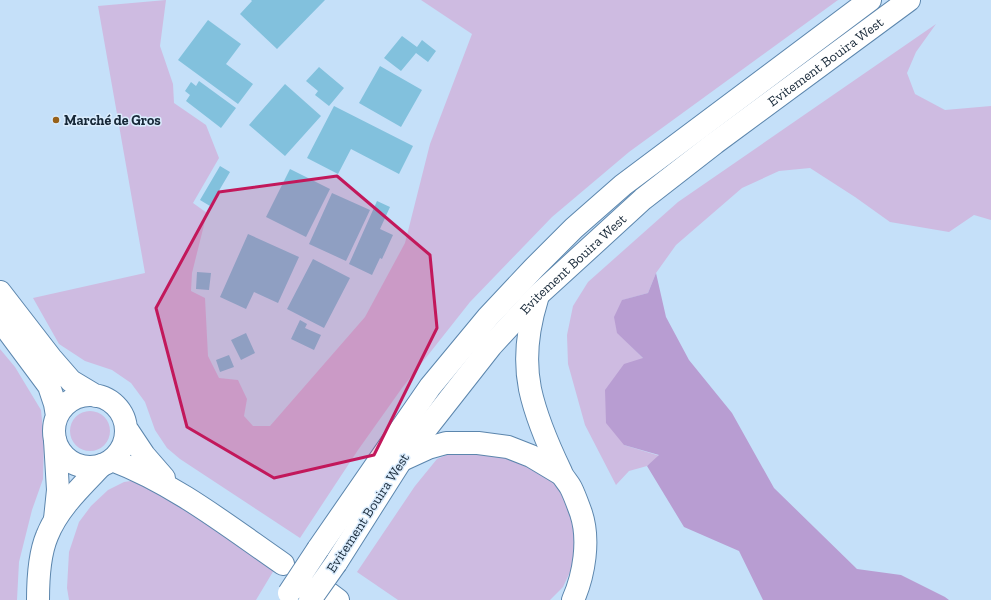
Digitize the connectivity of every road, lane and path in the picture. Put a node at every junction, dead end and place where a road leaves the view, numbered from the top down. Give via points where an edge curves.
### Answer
1 (870, 0) edge
2 (909, 0) edge
3 (0, 292) edge
4 (537, 296) junction
5 (0, 320) edge
6 (96, 396) junction
7 (57, 416) junction
8 (126, 428) junction
9 (55, 440) junction
10 (107, 462) junction
11 (400, 462) junction
12 (561, 474) junction
13 (173, 488) junction
14 (55, 519) junction
15 (283, 564) dead end
16 (287, 597) edge
17 (326, 598) edge
18 (38, 600) edge
19 (573, 600) edge

1 - 16 main road, Evitement Bouira West, bridge via 623,185 534,268 488,317 430,387
2 - 4 main road, Evitement Bouira West via 643,199
3 - 6 main road via 71,381
4 - 11 main road, Evitement Bouira West via 491,346
4 - 12 main road via 528,337 530,389 538,417
5 - 7 main road via 49,386
6 - 7 main road via 74,399 64,406
6 - 8 main road via 116,407 123,417
7 - 9 main road
8 - 10 main road via 121,451
8 - 13 main road via 144,455
9 - 10 main road via 68,460 78,465 90,468
9 - 14 main road via 58,490
10 - 13 main road via 136,469
10 - 14 main road via 76,492
11 - 12 main road via 428,448 446,443 478,443 508,447 531,456
11 - 17 main road, Evitement Bouira West, bridge via 336,563
12 - 19 main road via 581,514 585,536 584,559
13 - 15 main road
14 - 18 main road via 44,548

